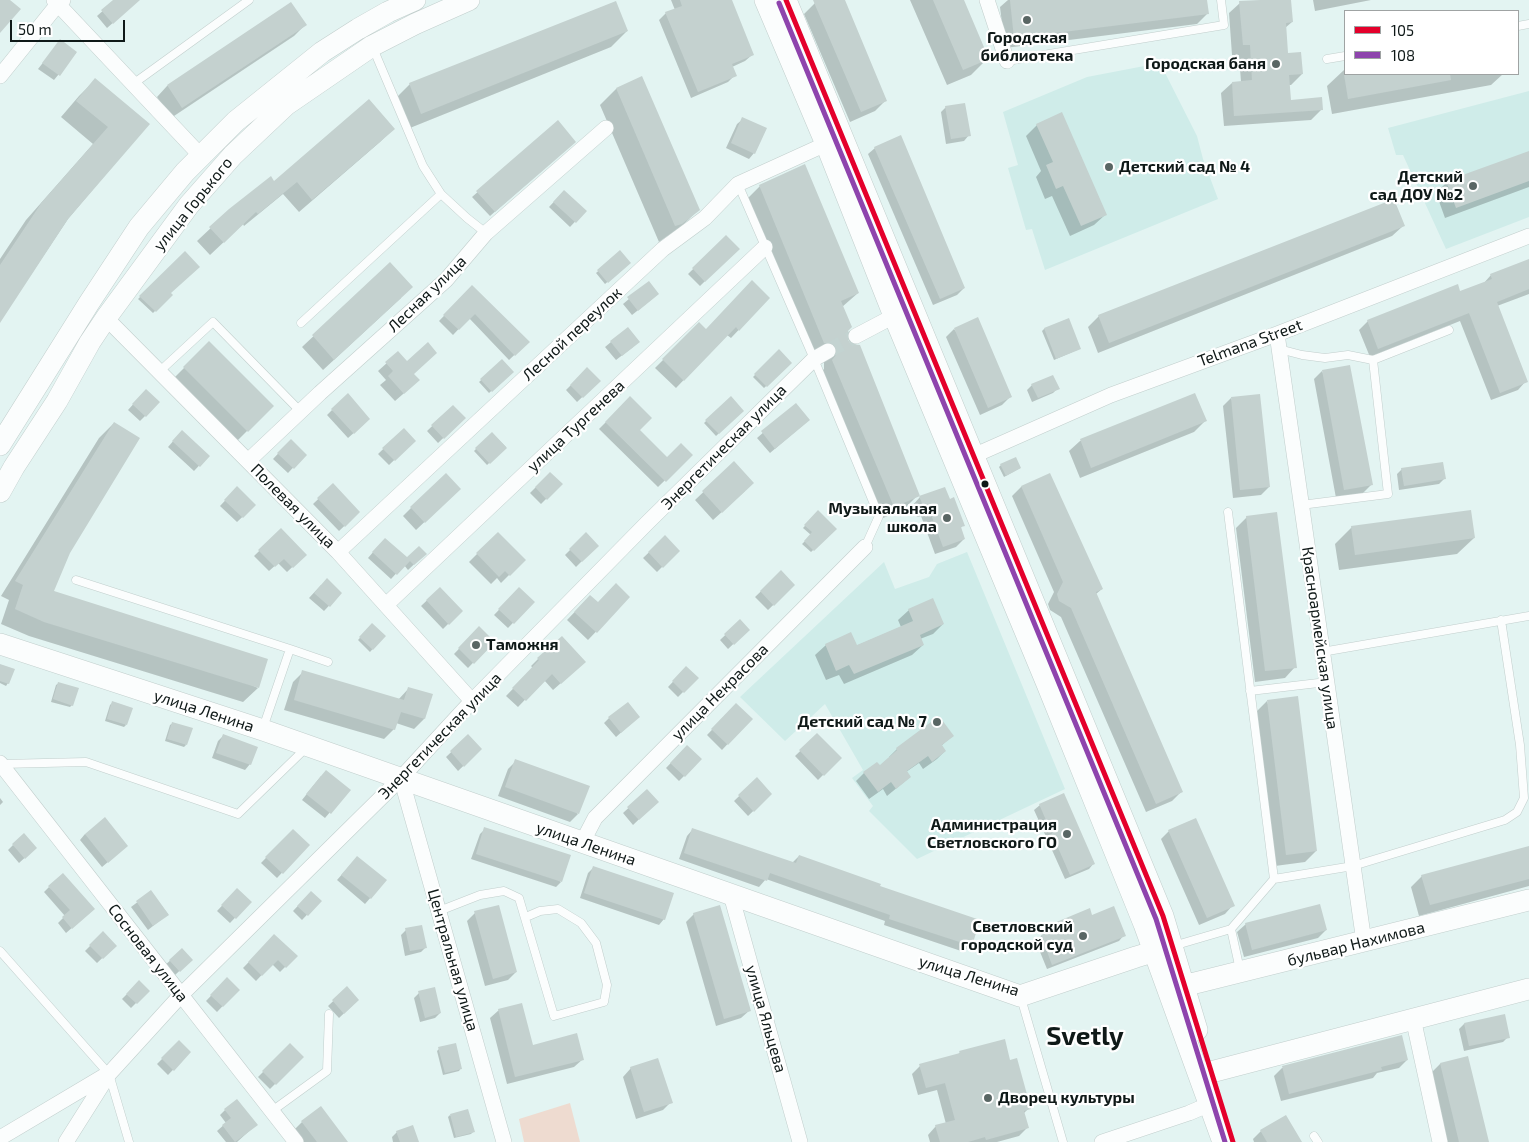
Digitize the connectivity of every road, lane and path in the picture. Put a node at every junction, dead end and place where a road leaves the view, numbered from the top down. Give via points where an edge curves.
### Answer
1 (249, 0) edge
2 (415, 0) edge
3 (469, 0) edge
4 (765, 0) edge
5 (786, 0) edge
6 (987, 0) edge
7 (1221, 0) edge
8 (58, 1) edge
9 (444, 5) edge
10 (372, 46) junction
11 (1344, 56) edge
12 (1327, 59) dead end
13 (1007, 62) joint
14 (0, 76) edge
15 (133, 84) junction
16 (606, 128) dead end
17 (826, 144) junction
18 (201, 156) junction
19 (217, 173) junction
20 (738, 184) junction
21 (441, 194) junction
22 (486, 233) junction
23 (1529, 236) edge
24 (765, 247) junction
25 (89, 302) junction
26 (894, 316) junction
27 (106, 318) junction
28 (301, 323) dead end
29 (1450, 330) dead end
30 (856, 336) tunnel mouth
31 (1278, 341) junction
32 (828, 351) tunnel mouth
33 (814, 358) junction
34 (1373, 360) junction
35 (160, 371) junction
36 (300, 411) junction
37 (0, 445) edge
38 (973, 456) junction
39 (248, 461) junction
40 (0, 492) edge
41 (1301, 505) junction
42 (1228, 512) dead end
43 (865, 547) joint
44 (338, 552) junction
45 (76, 580) dead end
46 (386, 605) junction
47 (1529, 616) edge
48 (1501, 620) junction
49 (0, 644) edge
50 (290, 649) junction
51 (1322, 652) junction
52 (328, 662) dead end
53 (1327, 682) junction
54 (1250, 691) junction
55 (472, 701) junction
56 (263, 730) junction
57 (309, 746) junction
58 (1, 764) edge
59 (401, 778) junction
60 (582, 842) junction
61 (1353, 866) junction
62 (1274, 879) junction
63 (731, 895) junction
64 (1529, 900) edge
65 (439, 911) junction
66 (526, 917) junction
67 (1231, 929) junction
68 (1364, 942) junction
69 (1163, 949) junction
70 (0, 951) edge
71 (1241, 973) junction
72 (1529, 989) edge
73 (1177, 992) junction
74 (181, 996) junction
75 (1020, 996) junction
76 (329, 1014) dead end
77 (1413, 1018) junction
78 (1204, 1071) junction
79 (109, 1074) junction
80 (1215, 1102) junction
81 (272, 1111) junction
82 (0, 1138) edge
83 (1108, 1141) edge
84 (66, 1142) edge
85 (129, 1142) edge
86 (296, 1142) edge
87 (504, 1142) edge
88 (800, 1142) edge
89 (1063, 1142) edge
90 (1223, 1142) edge
91 (1233, 1142) edge
92 (1440, 1142) edge

1 - 15 lane
2 - 18 street, улица Горького via 380,16 322,52 236,121
3 - 9 street, улица Горького
4 - 17 street
5 - 38 street
6 - 13 street
7 - 13 lane via 1224,25
8 - 14 street
8 - 15 street
9 - 10 street, улица Горького
10 - 19 street, улица Горького via 286,105
10 - 21 lane via 419,157
11 - 12 lane
15 - 18 street
16 - 22 street, Лесная улица
17 - 20 street, Лесной переулок
17 - 26 street
18 - 19 street
18 - 25 street, улица Горького via 139,227
19 - 27 street, улица Горького via 189,205
20 - 24 lane
20 - 44 street, Лесной переулок via 705,218 663,249
21 - 22 lane
21 - 28 lane
22 - 36 street, Лесная улица via 446,280
23 - 31 street, Telmana Street
24 - 33 lane
24 - 46 street, улица Тургенева
25 - 27 street
25 - 37 street, улица Горького
26 - 30 street
26 - 69 street via 1144,924
27 - 35 street, Полевая улица
27 - 40 street, улица Горького
29 - 34 lane
31 - 34 lane via 1302,355 1325,358 1348,355
31 - 38 street, Telmana Street via 1111,395
31 - 41 street, Красноармейская улица
32 - 33 street, Энергетическая улица
33 - 43 lane via 880,516
33 - 55 street, Энергетическая улица
34 - 41 lane via 1388,494
35 - 36 lane via 214,322
35 - 39 street, Полевая улица
36 - 39 street, Лесная улица
38 - 69 street via 1163,916
39 - 44 street, Полевая улица
41 - 51 street, Красноармейская улица
42 - 54 lane
43 - 60 street, улица Некрасова via 594,818
44 - 46 street, Полевая улица
45 - 50 lane
46 - 55 street, Полевая улица
47 - 48 lane
48 - 51 lane
48 - 61 lane via 1520,745 1524,798 1517,812 1505,820
49 - 56 street, улица Ленина
50 - 52 lane
50 - 56 lane
51 - 53 street, Красноармейская улица
53 - 54 lane
53 - 61 street, Красноармейская улица
54 - 62 lane
55 - 59 street, Энергетическая улица
56 - 57 street, улица Ленина
57 - 58 lane via 238,814 86,762
57 - 59 street, улица Ленина
58 - 74 street, Сосновая улица
59 - 60 street, улица Ленина
59 - 65 street, Центральная улица
59 - 74 street, Энергетическая улица
60 - 63 street, улица Ленина
61 - 62 lane
61 - 68 street, Красноармейская улица
62 - 67 lane
63 - 75 street, улица Ленина
63 - 88 street, улица Яльцева
64 - 68 street, бульвар Нахимова
65 - 66 lane via 480,895 504,891 519,898
65 - 87 street, Центральная улица
66 - 66 lane via 554,1016 604,1002 606,985 596,943 581,923 558,909
67 - 69 lane
67 - 71 lane
68 - 71 street, бульвар Нахимова
69 - 73 street
69 - 75 street, улица Ленина
70 - 79 lane
71 - 73 street, бульвар Нахимова
72 - 77 street
73 - 78 street
74 - 79 street, Энергетическая улица
74 - 81 street, Сосновая улица
75 - 89 lane
76 - 81 lane via 327,1071
77 - 78 street
77 - 92 street
78 - 80 street
79 - 82 street
79 - 84 street
79 - 85 lane
80 - 83 street
80 - 90 street
80 - 91 street
81 - 86 street, Сосновая улица

